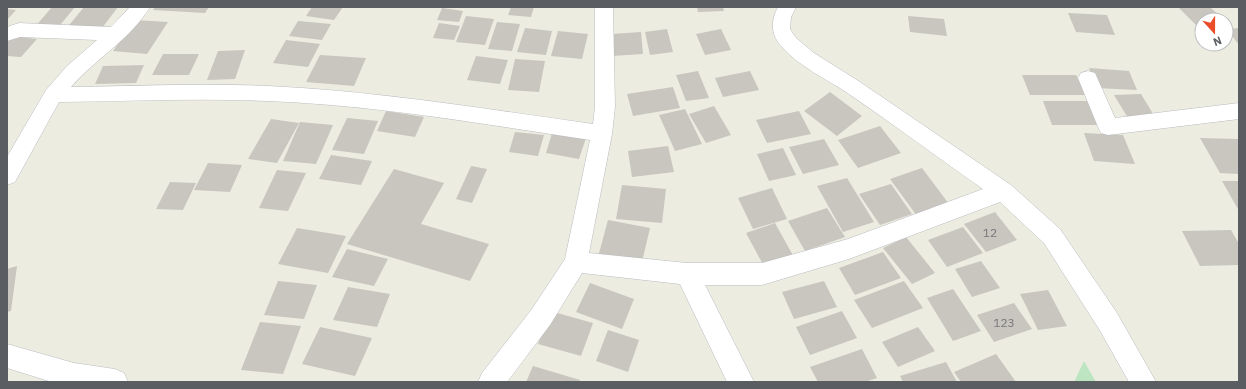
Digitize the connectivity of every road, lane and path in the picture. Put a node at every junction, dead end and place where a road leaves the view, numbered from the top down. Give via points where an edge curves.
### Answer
1 (141, 7) edge
2 (604, 7) edge
3 (787, 7) edge
4 (7, 34) edge
5 (116, 34) junction
6 (1088, 78) dead end
7 (53, 95) junction
8 (1239, 111) edge
9 (602, 134) junction
10 (7, 176) edge
11 (1003, 191) junction
12 (576, 262) junction
13 (687, 274) junction
14 (7, 356) edge
15 (115, 382) edge
16 (491, 382) edge
17 (740, 382) edge
18 (1143, 382) edge

1 - 5 street
2 - 9 street via 605,107
3 - 11 street via 782,17 781,29 789,43
4 - 5 street via 19,30
5 - 7 street via 74,71
6 - 8 street via 1108,127
7 - 9 street via 298,95 370,101
7 - 10 street
9 - 12 street
11 - 13 street via 848,249 762,274
11 - 18 street via 1052,236 1108,321
12 - 13 street
12 - 16 street via 541,317
13 - 17 street
14 - 15 street via 74,376

